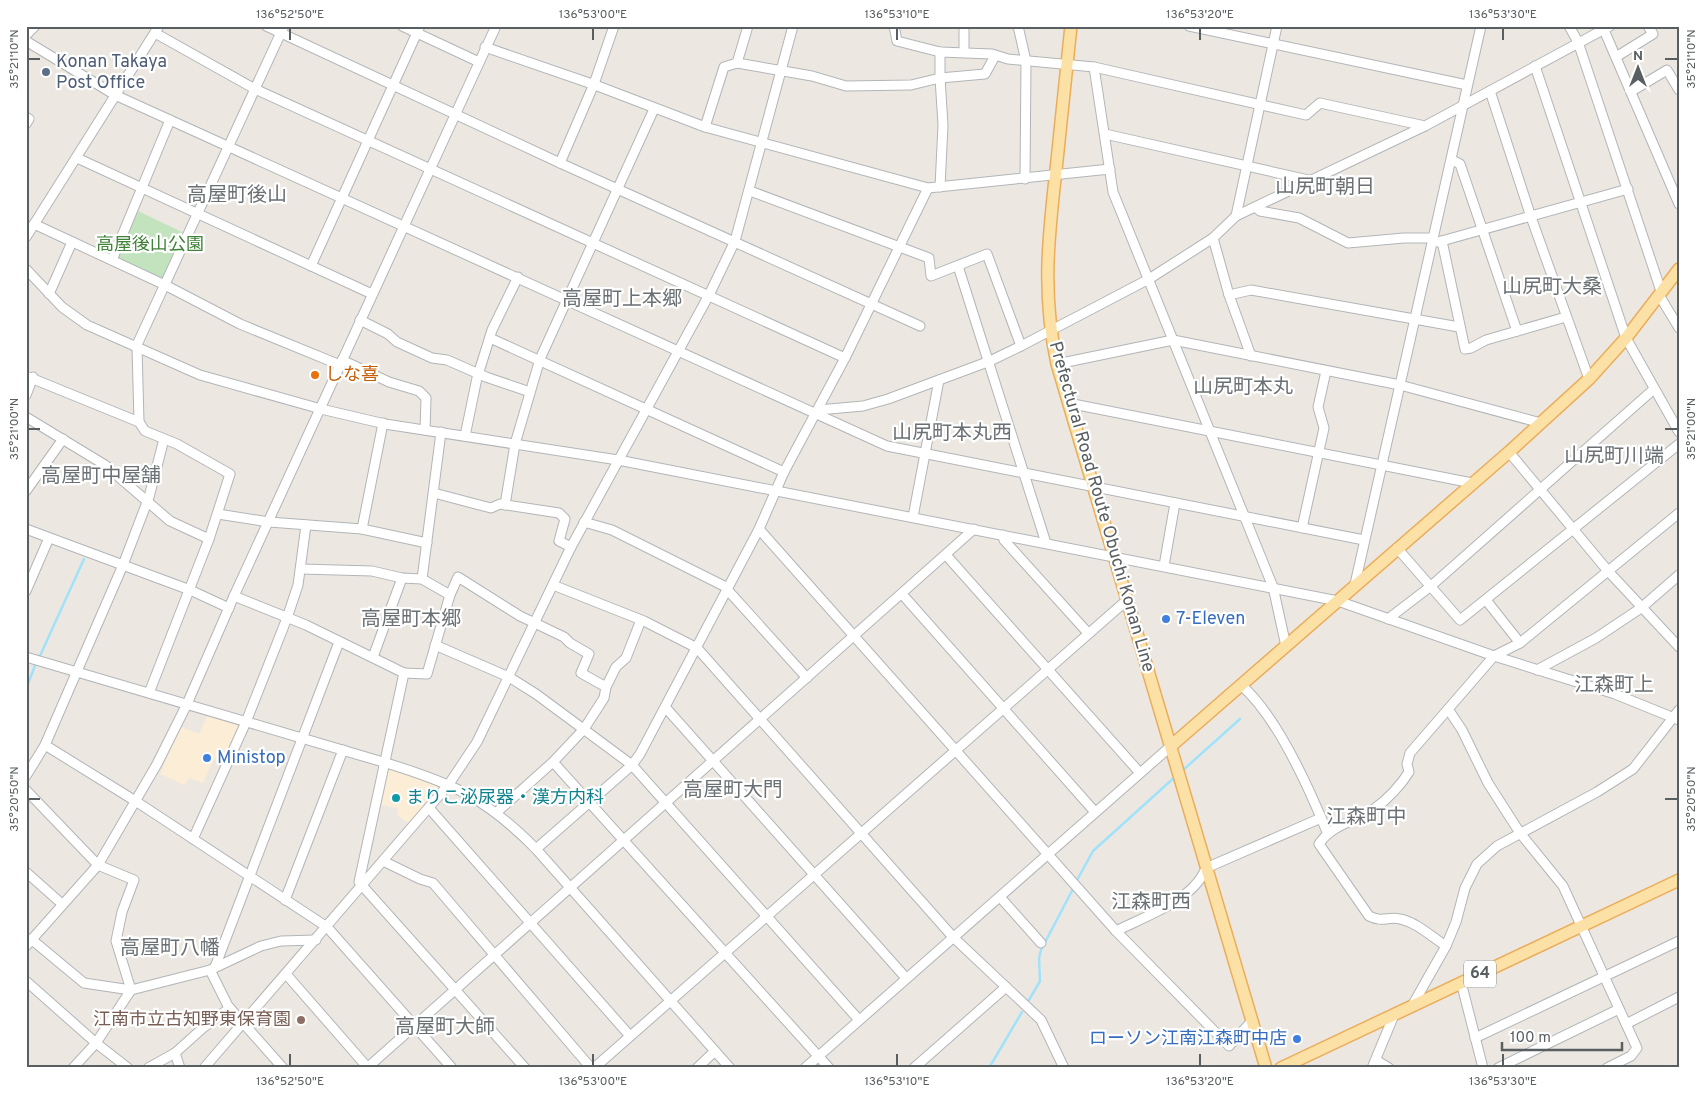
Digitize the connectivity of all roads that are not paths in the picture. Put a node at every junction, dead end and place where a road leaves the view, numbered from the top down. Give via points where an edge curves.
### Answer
1 (35, 26) edge
2 (266, 26) edge
3 (402, 26) edge
4 (496, 26) edge
5 (614, 26) edge
6 (748, 26) edge
7 (793, 26) edge
8 (894, 26) edge
9 (964, 26) edge
10 (1018, 26) edge
11 (1071, 26) edge
12 (1189, 26) edge
13 (1278, 26) edge
14 (1481, 26) edge
15 (1569, 26) edge
16 (1648, 26) edge
17 (1607, 28) edge
18 (157, 30) edge
19 (282, 30) edge
20 (418, 30) edge
21 (1592, 31) edge
22 (26, 35) edge
23 (26, 42) edge
24 (1578, 42) junction
25 (1274, 43) junction
26 (486, 48) junction
27 (940, 52) junction
28 (964, 52) junction
29 (995, 56) junction
30 (1616, 57) junction
31 (1026, 61) junction
32 (479, 62) junction
33 (737, 63) junction
34 (1067, 64) junction
35 (1536, 66) junction
36 (1094, 67) junction
37 (781, 72) junction
38 (940, 78) junction
39 (594, 84) junction
40 (392, 85) junction
41 (1467, 85) junction
42 (255, 89) junction
43 (1679, 90) edge
44 (1632, 91) junction
45 (1490, 92) junction
46 (115, 95) junction
47 (1261, 104) junction
48 (1464, 104) junction
49 (654, 109) junction
50 (455, 113) junction
51 (26, 117) edge
52 (170, 120) junction
53 (26, 124) edge
54 (705, 126) junction
55 (1425, 126) junction
56 (1105, 134) junction
57 (368, 140) junction
58 (762, 142) junction
59 (230, 147) junction
60 (77, 158) junction
61 (1452, 160) junction
62 (560, 163) junction
63 (1247, 166) junction
64 (429, 169) junction
65 (1110, 169) junction
66 (1055, 176) junction
67 (1025, 179) junction
68 (1313, 181) junction
69 (940, 187) junction
70 (143, 188) junction
71 (928, 188) junction
72 (1628, 189) junction
73 (618, 190) junction
74 (750, 191) junction
75 (341, 198) junction
76 (1678, 199) edge
77 (1581, 203) junction
78 (1255, 207) junction
79 (199, 214) junction
80 (1236, 216) junction
81 (1531, 217) junction
82 (34, 224) junction
83 (404, 226) junction
84 (1482, 230) junction
85 (26, 237) edge
86 (1213, 238) junction
87 (735, 241) junction
88 (1436, 241) junction
89 (72, 242) junction
90 (594, 243) junction
91 (899, 246) junction
92 (112, 260) junction
93 (311, 266) junction
94 (958, 266) junction
95 (26, 269) edge
96 (1679, 270) edge
97 (518, 277) junction
98 (1148, 279) junction
99 (165, 285) junction
100 (1660, 293) junction
101 (49, 294) junction
102 (372, 294) junction
103 (709, 295) junction
104 (1229, 295) junction
105 (567, 299) junction
106 (872, 303) junction
107 (1566, 317) junction
108 (360, 320) junction
109 (1415, 320) junction
110 (920, 326) dead end
111 (1459, 327) junction
112 (1679, 328) edge
113 (1050, 331) junction
114 (1517, 331) junction
115 (490, 338) junction
116 (1626, 338) junction
117 (1173, 340) junction
118 (1021, 346) junction
119 (137, 347) junction
120 (676, 351) junction
121 (1252, 356) junction
122 (845, 358) junction
123 (540, 360) junction
124 (990, 361) junction
125 (341, 362) junction
126 (1057, 364) junction
127 (1326, 370) junction
128 (479, 374) junction
129 (30, 376) edge
130 (1589, 379) junction
131 (939, 380) junction
132 (1400, 385) junction
133 (1654, 389) junction
134 (530, 392) junction
135 (26, 395) edge
136 (1068, 403) junction
137 (321, 409) junction
138 (648, 409) junction
139 (817, 412) junction
140 (26, 417) edge
141 (139, 422) junction
142 (383, 423) junction
143 (1542, 423) junction
144 (1210, 429) junction
145 (425, 430) junction
146 (442, 432) junction
147 (1679, 432) edge
148 (465, 436) junction
149 (63, 439) junction
150 (164, 439) junction
151 (514, 444) junction
152 (1679, 444) edge
153 (1319, 452) junction
154 (1509, 452) junction
155 (924, 454) junction
156 (618, 460) junction
157 (1382, 465) junction
158 (784, 472) junction
159 (1023, 473) junction
160 (1472, 483) junction
161 (1093, 487) junction
162 (1540, 490) junction
163 (26, 491) edge
164 (776, 491) junction
165 (434, 493) junction
166 (147, 503) junction
167 (1175, 503) junction
168 (506, 505) junction
169 (1679, 512) edge
170 (218, 514) junction
171 (1244, 516) junction
172 (913, 517) junction
173 (269, 522) junction
174 (584, 522) junction
175 (306, 525) junction
176 (1302, 528) junction
177 (26, 529) edge
178 (759, 529) junction
179 (974, 529) junction
180 (362, 530) junction
181 (1574, 530) junction
182 (1003, 535) junction
183 (49, 538) junction
184 (209, 539) junction
185 (1364, 540) junction
186 (428, 543) junction
187 (1046, 543) junction
188 (571, 548) junction
189 (1397, 548) junction
190 (946, 555) junction
191 (1113, 557) junction
192 (123, 565) junction
193 (1164, 566) junction
194 (301, 569) junction
195 (1608, 571) junction
196 (1679, 576) edge
197 (402, 578) junction
198 (422, 578) junction
199 (1355, 584) junction
200 (553, 585) junction
201 (1431, 586) junction
202 (1273, 587) junction
203 (190, 590) junction
204 (728, 590) junction
205 (26, 591) edge
206 (902, 594) junction
207 (450, 595) junction
208 (234, 596) junction
209 (1127, 600) junction
210 (1486, 600) junction
211 (1338, 601) junction
212 (229, 608) junction
213 (1641, 608) junction
214 (287, 618) junction
215 (1388, 619) junction
216 (641, 620) junction
217 (534, 624) junction
218 (1088, 633) junction
219 (855, 637) junction
220 (339, 642) junction
221 (1520, 643) junction
222 (435, 644) junction
223 (1286, 646) junction
224 (1679, 647) edge
225 (697, 648) junction
226 (1494, 656) junction
227 (26, 657) edge
228 (373, 657) junction
229 (1048, 668) junction
230 (1537, 670) junction
231 (77, 672) junction
232 (404, 673) junction
233 (509, 677) junction
234 (807, 678) junction
235 (1241, 685) junction
236 (606, 687) junction
237 (149, 693) junction
238 (187, 704) junction
239 (666, 708) junction
240 (1002, 708) junction
241 (1448, 709) junction
242 (1677, 716) edge
243 (760, 720) junction
244 (246, 722) junction
245 (584, 729) junction
246 (304, 738) junction
247 (45, 745) junction
248 (1171, 746) junction
249 (343, 750) junction
250 (956, 750) junction
251 (714, 761) junction
252 (383, 762) junction
253 (553, 762) junction
254 (632, 765) junction
255 (1140, 773) junction
256 (26, 776) edge
257 (449, 784) junction
258 (26, 790) edge
259 (137, 802) junction
260 (588, 802) junction
261 (665, 804) junction
262 (430, 808) junction
263 (497, 812) junction
264 (1095, 812) junction
265 (1321, 818) junction
266 (1327, 832) junction
267 (861, 833) junction
268 (1520, 833) junction
269 (193, 839) junction
270 (622, 842) junction
271 (536, 849) junction
272 (1048, 854) junction
273 (383, 862) junction
274 (98, 865) junction
275 (1206, 868) junction
276 (26, 872) edge
277 (815, 875) junction
278 (250, 876) junction
279 (1679, 880) edge
280 (363, 885) junction
281 (571, 888) junction
282 (1000, 896) junction
283 (286, 900) junction
284 (62, 904) junction
285 (766, 916) junction
286 (531, 924) junction
287 (327, 927) junction
288 (1582, 927) junction
289 (1116, 931) junction
290 (953, 937) junction
291 (316, 940) junction
292 (1679, 941) edge
293 (29, 942) edge
294 (1040, 943) dead end
295 (1446, 946) junction
296 (724, 953) junction
297 (494, 954) junction
298 (212, 968) junction
299 (286, 974) junction
300 (1604, 977) junction
301 (906, 978) junction
302 (26, 980) edge
303 (1461, 982) junction
304 (1006, 987) junction
305 (131, 990) junction
306 (456, 990) junction
307 (1679, 997) edge
308 (670, 1001) junction
309 (1412, 1006) junction
310 (230, 1008) junction
311 (1619, 1009) junction
312 (1394, 1015) junction
313 (859, 1020) junction
314 (243, 1022) junction
315 (1251, 1022) junction
316 (1626, 1024) junction
317 (414, 1026) junction
318 (630, 1036) junction
319 (1475, 1038) junction
320 (96, 1043) junction
321 (715, 1051) junction
322 (175, 1054) junction
323 (818, 1056) junction
324 (1374, 1064) edge
325 (210, 1066) edge
326 (73, 1068) edge
327 (128, 1068) edge
328 (148, 1068) edge
329 (180, 1068) edge
330 (283, 1068) edge
331 (368, 1068) edge
332 (452, 1068) edge
333 (525, 1068) edge
334 (593, 1068) edge
335 (697, 1068) edge
336 (730, 1068) edge
337 (805, 1068) edge
338 (829, 1068) edge
339 (914, 1068) edge
340 (1064, 1068) edge
341 (1266, 1068) edge
342 (1282, 1068) edge
343 (1389, 1068) edge
344 (1483, 1068) edge
345 (1498, 1068) edge
346 (1607, 1068) edge

1 - 22 street
2 - 19 street
3 - 20 street
4 - 26 street
5 - 39 street
6 - 33 street
7 - 37 street
8 - 27 street via 897,41
9 - 28 street
10 - 31 street
11 - 34 main road, Prefectural Road Route Obuchi Konan Line
12 - 25 street
13 - 25 street
14 - 41 street
15 - 24 street
16 - 30 street via 1653,34
17 - 21 street
17 - 30 street
18 - 42 street
18 - 46 street
19 - 40 street
19 - 42 street
20 - 32 street
20 - 40 street
21 - 24 street
23 - 46 street
24 - 35 street
24 - 72 street
25 - 41 street
25 - 47 street
26 - 32 street
26 - 39 street
27 - 28 street
27 - 38 street
28 - 29 street
29 - 31 street
29 - 38 street via 985,74
30 - 44 street
31 - 34 street
31 - 67 street
32 - 50 street
33 - 37 street
33 - 54 street via 724,67
34 - 36 street
34 - 66 main road, Prefectural Road Route Obuchi Konan Line
35 - 45 street
35 - 77 street
36 - 47 street
36 - 56 street
37 - 38 street via 812,76 846,86 911,85
37 - 58 street
38 - 69 street via 943,126
39 - 49 street
39 - 62 street
40 - 50 street
40 - 57 street
41 - 48 street
42 - 57 street
42 - 59 street
43 - 44 street via 1667,70
44 - 76 street
45 - 48 street
45 - 81 street
46 - 52 street
46 - 60 street
47 - 55 street via 1306,116 1320,102
47 - 63 street
48 - 55 street
48 - 61 street
49 - 54 street
49 - 73 street
50 - 62 street
50 - 64 street
51 - 53 street via 29,119
52 - 59 street
52 - 70 street
54 - 58 street
55 - 68 street
56 - 63 street
56 - 65 street
57 - 64 street
57 - 75 street
58 - 71 street
58 - 74 street
59 - 75 street
59 - 79 street
60 - 70 street
60 - 82 street
61 - 84 street via 1460,164
61 - 88 street
62 - 73 street
63 - 68 street
63 - 80 street
64 - 83 street
64 - 90 street
65 - 66 street
65 - 98 street via 1113,192
66 - 67 street
66 - 113 main road, Prefectural Road Route Obuchi Konan Line via 1046,273
67 - 69 street
68 - 78 street
69 - 71 street
70 - 79 street
70 - 92 street
71 - 91 street
72 - 77 street
72 - 100 street
73 - 87 street
73 - 90 street
74 - 87 street
74 - 91 street
75 - 83 street
75 - 93 street
77 - 81 street
77 - 116 street
78 - 80 street
78 - 88 street via 1260,211 1299,218 1348,243 1404,238
79 - 93 street
79 - 99 street
80 - 86 street
81 - 84 street
81 - 107 street
82 - 85 street
82 - 89 street
83 - 97 street
83 - 102 street
84 - 88 street
84 - 114 street
86 - 98 street
86 - 104 street
87 - 103 street
87 - 106 street
88 - 109 street
88 - 111 street
89 - 92 street
89 - 101 street
90 - 103 street
90 - 105 street
91 - 94 street via 929,258 932,276
91 - 106 street
92 - 99 street
93 - 102 street
94 - 118 street via 987,254
94 - 124 street
95 - 101 street
96 - 100 main road
97 - 105 street
97 - 115 street
98 - 113 street
98 - 117 street
99 - 119 street
99 - 125 street via 240,324
100 - 112 street
100 - 116 main road
101 - 119 street via 87,326
102 - 108 street
103 - 120 street
103 - 122 street
104 - 109 street via 1252,290
104 - 121 street
105 - 120 street
105 - 123 street
106 - 110 street
106 - 122 street
107 - 114 street
107 - 130 street
108 - 125 street
108 - 128 street via 432,358 447,360
109 - 111 street
109 - 132 street
111 - 114 street via 1464,348
113 - 118 street
113 - 126 main road, Prefectural Road Route Obuchi Konan Line
115 - 123 street
115 - 128 street
116 - 130 main road
116 - 133 street
117 - 121 street
117 - 126 street
117 - 144 street
118 - 124 street
119 - 137 street via 200,374
119 - 141 street
120 - 138 street
120 - 139 street
121 - 127 street
122 - 139 street
123 - 134 street
123 - 138 street
124 - 131 street
124 - 159 street
125 - 137 street
125 - 145 street via 419,390 424,395
126 - 136 main road, Prefectural Road Route Obuchi Konan Line
127 - 132 street
127 - 153 street via 1318,407 1324,428
128 - 134 street
128 - 148 street
129 - 135 street
129 - 141 street
130 - 143 main road
131 - 139 street via 864,406
131 - 155 street
132 - 143 street
132 - 157 street
133 - 147 street
133 - 162 street
134 - 151 street
136 - 144 street
136 - 161 main road, Prefectural Road Route Obuchi Konan Line
137 - 142 street
137 - 173 street
138 - 156 street
138 - 158 street
139 - 155 street via 887,446
139 - 158 street
140 - 149 street
141 - 150 street via 145,431
142 - 145 street
142 - 180 street
143 - 154 main road
144 - 153 street
144 - 171 street
145 - 146 street
146 - 148 street
146 - 165 street
148 - 151 street
149 - 163 street
149 - 166 street via 105,465
150 - 166 street
150 - 170 street via 230,474
151 - 156 street
151 - 168 street
152 - 181 street
153 - 157 street
153 - 176 street
154 - 160 main road
154 - 162 street
155 - 159 street
155 - 172 street
156 - 164 street
156 - 174 street
157 - 160 street
157 - 185 street
158 - 164 street
159 - 161 street
159 - 187 street
160 - 189 main road
161 - 167 street
161 - 191 main road, Prefectural Road Route Obuchi Konan Line
162 - 181 street
162 - 201 street
164 - 172 street
164 - 178 street
165 - 168 street via 491,508 497,504
165 - 186 street
166 - 184 street via 170,521
166 - 192 street
167 - 171 street
167 - 193 street
168 - 188 street via 559,513 565,519 559,540
169 - 195 street
170 - 173 street
170 - 184 street
171 - 176 street
171 - 202 street
172 - 179 street
173 - 175 street
173 - 208 street
174 - 188 street
174 - 204 street via 612,530
175 - 180 street
175 - 194 street
176 - 185 street
177 - 183 street
178 - 204 street
178 - 219 street
179 - 182 street
179 - 190 street
180 - 186 street
181 - 195 street
181 - 210 street
182 - 187 street
182 - 218 street via 1004,540
183 - 192 street
183 - 205 street
184 - 203 street
185 - 199 street
186 - 198 street
187 - 191 street
188 - 200 street
189 - 199 main road
189 - 201 street
190 - 206 street
190 - 229 street
191 - 193 street
191 - 209 main road, Prefectural Road Route Obuchi Konan Line
192 - 203 street
192 - 231 street
193 - 202 street
194 - 197 street via 372,571
194 - 214 street
195 - 213 street
195 - 221 street
196 - 213 street
197 - 198 street
197 - 228 street
198 - 207 street
199 - 211 main road
200 - 216 street
200 - 217 street
201 - 210 street via 1460,620
201 - 215 street
202 - 211 street
202 - 223 street
203 - 212 street
203 - 237 street
204 - 225 street
204 - 234 street
206 - 219 street
206 - 240 street
207 - 217 street via 458,577
207 - 222 street
208 - 212 street
208 - 214 street
209 - 218 street
209 - 248 main road, Prefectural Road Route Obuchi Konan Line
210 - 221 street
211 - 215 street
211 - 223 main road
212 - 238 street
213 - 224 street
213 - 230 street via 1596,638
214 - 220 street
214 - 244 street
215 - 226 street
216 - 225 street
216 - 236 street via 626,658 618,663
217 - 233 street
217 - 236 street via 564,637 589,654 581,673
218 - 229 street
219 - 234 street
219 - 250 street
220 - 228 street
220 - 246 street
221 - 226 street
222 - 232 street via 426,674
222 - 233 street
223 - 235 main road
225 - 239 street
225 - 243 street
226 - 230 street
226 - 241 street
227 - 231 street
228 - 232 street
229 - 240 street
229 - 255 street
230 - 242 street
231 - 237 street
231 - 247 street
232 - 252 street
233 - 245 street
233 - 257 street via 477,742
234 - 243 street
235 - 248 main road
235 - 265 street via 1253,696 1289,752
236 - 245 street via 604,698
237 - 238 street
238 - 244 street
238 - 259 street
239 - 251 street
239 - 254 street
240 - 250 street
240 - 264 street
241 - 266 street via 1410,753 1409,772 1404,780 1374,809
241 - 268 street via 1488,783
242 - 268 street via 1632,769 1590,796
243 - 251 street
243 - 267 street
244 - 246 street
244 - 269 street
245 - 253 street
245 - 254 street
246 - 249 street
246 - 278 street
247 - 256 street
247 - 259 street
248 - 255 street
248 - 275 main road, Prefectural Road Route Obuchi Konan Line
249 - 252 street
249 - 283 street
250 - 267 street
250 - 272 street
251 - 261 street
251 - 277 street
252 - 257 street
252 - 280 street via 359,877
253 - 260 street
253 - 263 street
254 - 260 street
254 - 261 street
255 - 264 street
257 - 262 street
257 - 263 street
258 - 274 street
259 - 269 street
259 - 274 street
260 - 270 street
260 - 271 street
261 - 270 street
261 - 285 street
262 - 273 street
262 - 286 street
263 - 271 street
264 - 272 street
265 - 266 street
265 - 275 street
266 - 295 street via 1318,844 1369,916 1378,920 1399,918
267 - 277 street
267 - 290 street
268 - 288 street via 1562,886
268 - 295 street via 1497,846 1477,864 1465,888
269 - 278 street
270 - 281 street
270 - 296 street
271 - 281 street
272 - 282 street
272 - 289 street
273 - 280 street
273 - 297 street via 433,883
274 - 284 street
274 - 305 street via 134,880 116,941
275 - 289 street via 1201,881 1173,902
275 - 315 main road, Prefectural Road Route Obuchi Konan Line
276 - 284 street
277 - 285 street
277 - 301 street
278 - 283 street
278 - 298 street
279 - 288 main road, 64
280 - 287 street
280 - 306 street
281 - 286 street
281 - 308 street
282 - 290 street
282 - 294 street
283 - 287 street
284 - 293 street
285 - 296 street
285 - 313 street
286 - 297 street
286 - 318 street
287 - 291 street
287 - 317 street
288 - 300 street
288 - 303 main road, 64
289 - 315 street via 1229,1046
290 - 301 street
290 - 304 street
291 - 298 street via 281,941 261,946
291 - 299 street
292 - 300 street
293 - 305 street via 84,983
295 - 309 street
296 - 308 street
296 - 323 street
297 - 306 street
297 - 334 street
298 - 305 street
298 - 310 street
299 - 314 street
299 - 331 street
300 - 311 street
300 - 319 street
301 - 313 street
302 - 320 street
303 - 309 main road, 64
303 - 319 street
304 - 339 street
304 - 340 street via 1041,1020
305 - 320 street
306 - 317 street
306 - 333 street
307 - 316 street
308 - 318 street
308 - 321 street
309 - 312 main road, 64
310 - 314 street
310 - 322 street
311 - 316 street
311 - 345 street
312 - 324 street
312 - 342 main road, 64
313 - 323 street
314 - 325 street
314 - 330 street
315 - 341 main road, Prefectural Road Route Obuchi Konan Line
316 - 346 street via 1637,1048
317 - 331 street
317 - 332 street
318 - 334 street
319 - 344 street
320 - 326 street
320 - 327 street
321 - 335 street
321 - 336 street
322 - 328 street
322 - 329 street
323 - 337 street
323 - 338 street
324 - 343 street

